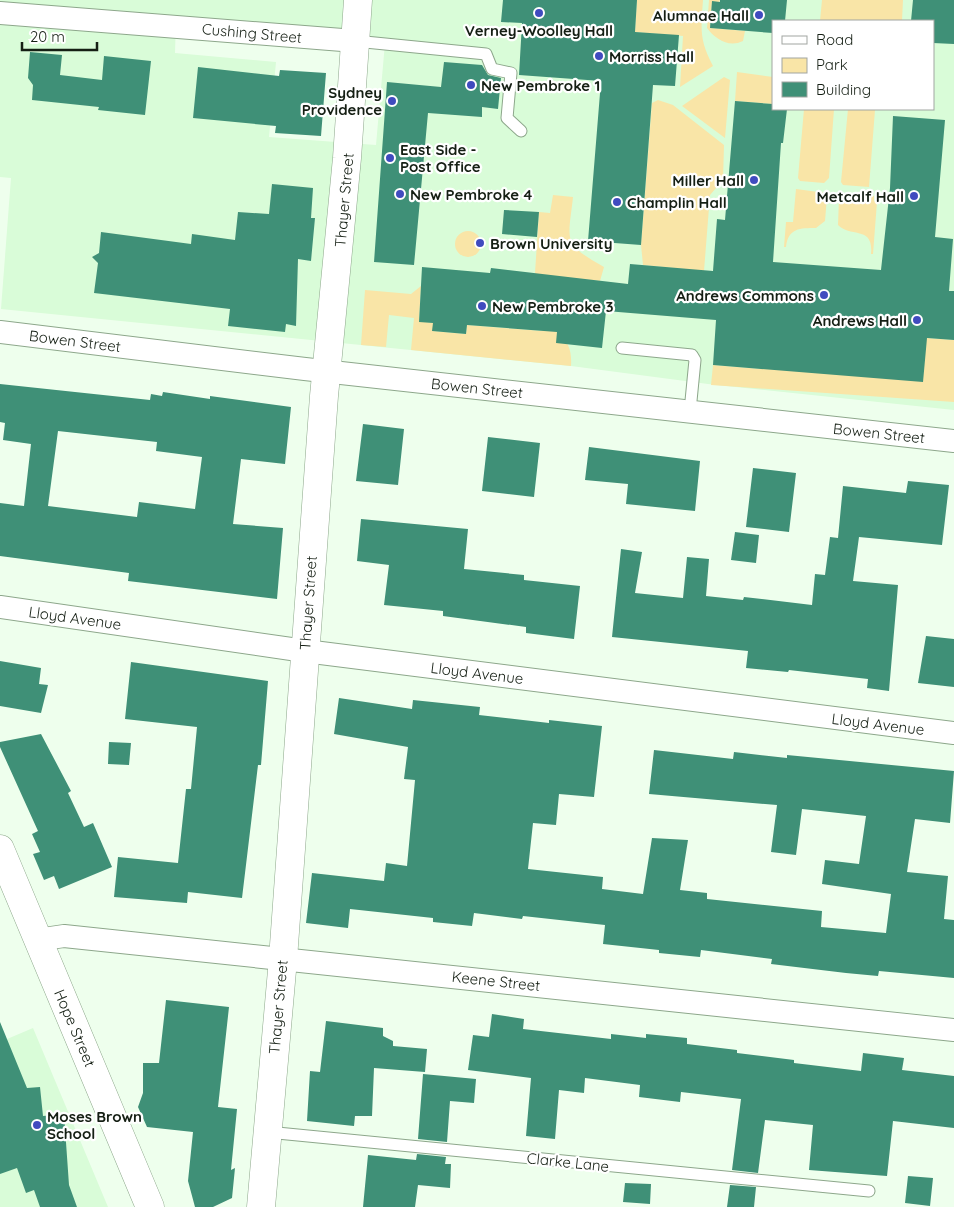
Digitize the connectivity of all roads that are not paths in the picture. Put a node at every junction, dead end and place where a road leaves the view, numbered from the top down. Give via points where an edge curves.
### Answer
1 (358, 0) edge
2 (0, 13) edge
3 (355, 42) junction
4 (521, 131) dead end
5 (0, 332) edge
6 (622, 348) dead end
7 (326, 371) junction
8 (690, 411) junction
9 (954, 441) edge
10 (0, 607) edge
11 (305, 651) junction
12 (954, 733) edge
13 (0, 849) edge
14 (37, 940) junction
15 (282, 959) junction
16 (954, 1030) edge
17 (267, 1132) junction
18 (869, 1191) dead end
19 (150, 1207) edge
20 (261, 1207) edge

1 - 3 street, Thayer Street
2 - 3 street, Cushing Street
3 - 4 lane via 486,54 492,69 511,73 507,118
3 - 7 street, Thayer Street via 348,158
5 - 7 street, Bowen Street
6 - 8 lane via 692,355 695,360
7 - 8 street, Bowen Street
7 - 11 street, Thayer Street
8 - 9 street, Bowen Street
10 - 11 street, Lloyd Avenue
11 - 12 street, Lloyd Avenue
11 - 15 street, Thayer Street
13 - 14 street, Hope Street
14 - 15 street, Keene Street via 64,936
14 - 19 street, Hope Street
15 - 16 street, Keene Street
15 - 17 street, Thayer Street
17 - 18 lane, Clarke Lane
17 - 20 street, Thayer Street

